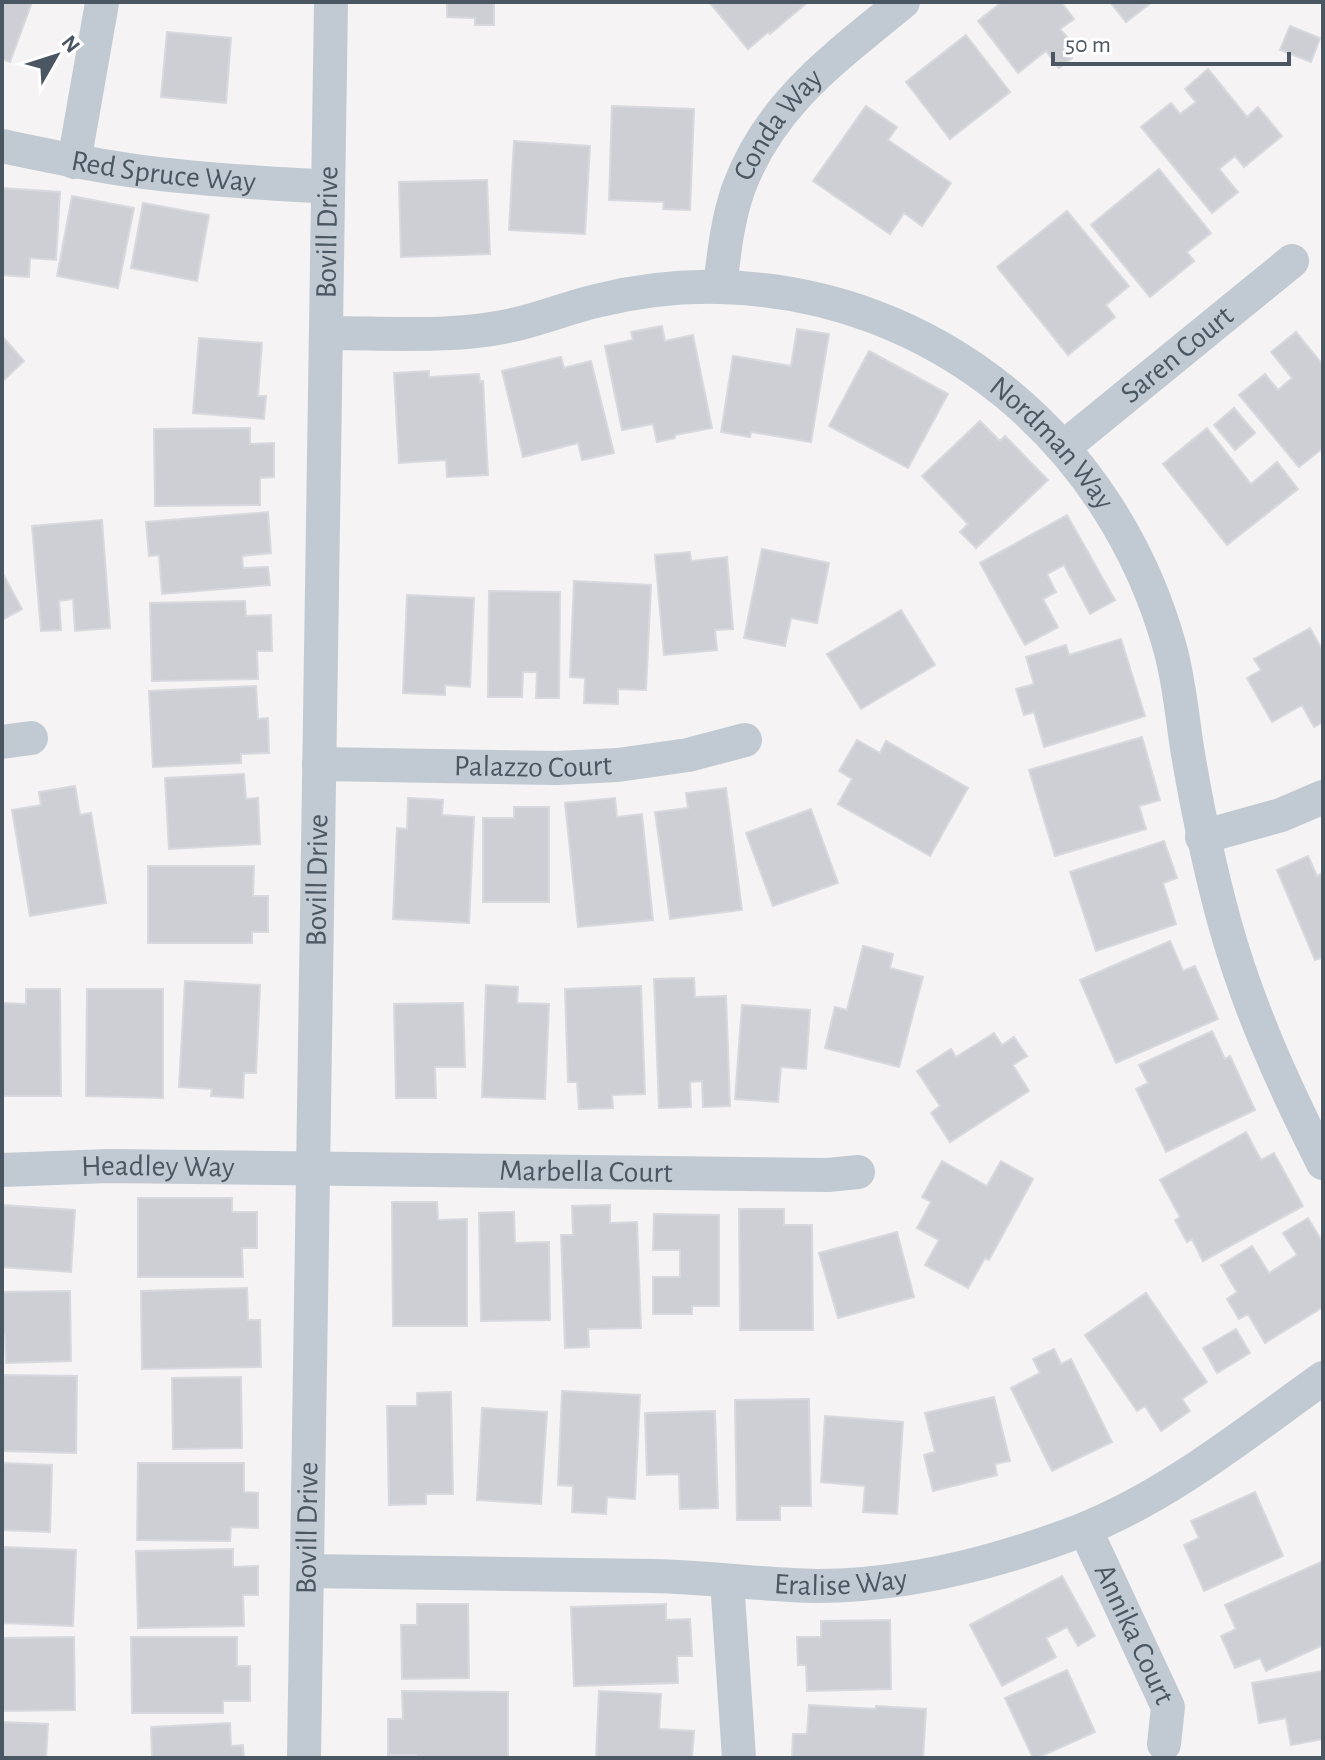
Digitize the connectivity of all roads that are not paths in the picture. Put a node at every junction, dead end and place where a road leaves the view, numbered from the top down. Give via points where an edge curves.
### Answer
1 (331, 2) edge
2 (903, 2) edge
3 (102, 3) edge
4 (2, 146) edge
5 (74, 162) junction
6 (328, 187) junction
7 (1292, 261) dead end
8 (720, 287) junction
9 (326, 333) junction
10 (1064, 447) junction
11 (745, 740) dead end
12 (319, 764) junction
13 (1323, 797) edge
14 (1202, 837) junction
15 (1323, 1163) edge
16 (313, 1168) junction
17 (2, 1170) edge
18 (858, 1172) dead end
19 (1323, 1378) edge
20 (1085, 1529) junction
21 (307, 1571) junction
22 (727, 1581) junction
23 (1164, 1744) dead end
24 (304, 1758) edge
25 (739, 1758) edge

1 - 6 street, Bovill Drive
2 - 8 street, Conda Way via 815,74 757,149 727,234
3 - 5 street
4 - 5 street, Red Spruce Way
5 - 6 street, Red Spruce Way
6 - 9 street, Bovill Drive
7 - 10 street, Saren Court
8 - 9 street, Nordman Way via 624,295 520,324 458,334
8 - 10 street, Nordman Way via 826,302 926,340 976,370
9 - 12 street, Bovill Drive
10 - 14 street, Nordman Way via 1119,524 1150,588 1171,651
11 - 12 street, Palazzo Court via 618,765
12 - 16 street, Bovill Drive
13 - 14 street
14 - 15 street, Nordman Way via 1255,1013
16 - 17 street, Headley Way
16 - 18 street, Marbella Court
16 - 21 street, Bovill Drive
19 - 20 street, Eralise Way via 1185,1476
20 - 22 street, Eralise Way via 1017,1554 881,1582 818,1586
20 - 23 street, Annika Court via 1168,1707
21 - 22 street, Eralise Way
21 - 24 street, Bovill Drive
22 - 25 street

